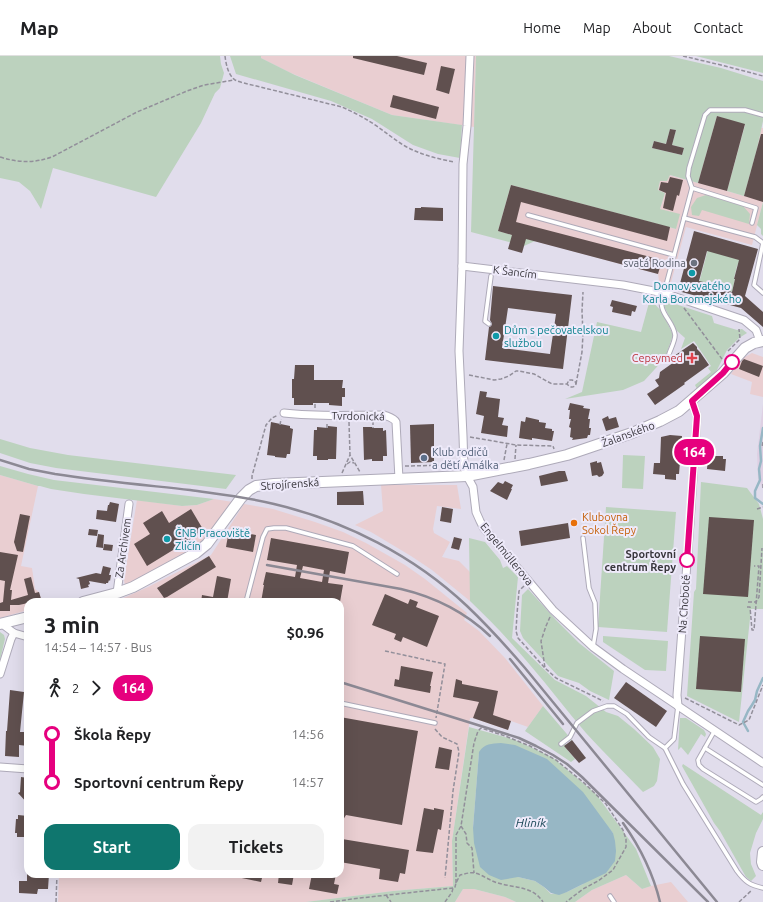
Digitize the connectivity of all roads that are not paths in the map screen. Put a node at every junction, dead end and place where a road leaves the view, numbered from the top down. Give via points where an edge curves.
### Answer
1 (470, 56) edge
2 (763, 115) edge
3 (692, 188) junction
4 (528, 215) dead end
5 (684, 218) junction
6 (752, 222) dead end
7 (674, 255) junction
8 (462, 266) junction
9 (491, 276) dead end
10 (664, 293) junction
11 (763, 293) edge
12 (489, 324) dead end
13 (761, 342) edge
14 (669, 354) dead end
15 (692, 401) junction
16 (281, 414) road end
17 (466, 476) junction
18 (400, 479) junction
19 (129, 504) dead end
20 (583, 538) dead end
21 (397, 574) dead end
22 (117, 593) junction
23 (99, 598) edge
24 (247, 598) edge
25 (24, 618) edge
26 (1, 624) edge
27 (14, 633) junction
28 (24, 636) edge
29 (593, 647) junction
30 (0, 674) edge
31 (344, 704) edge
32 (678, 706) junction
33 (435, 723) road end
34 (715, 730) junction
35 (561, 744) dead end
36 (665, 748) junction
37 (705, 748) junction
38 (763, 763) edge
39 (0, 767) edge
40 (24, 769) edge
41 (763, 785) edge
42 (763, 797) edge
43 (763, 852) edge
44 (763, 865) edge
45 (763, 888) edge
46 (610, 896) dead end
47 (614, 902) edge

1 - 8 street via 463,164
2 - 3 lane via 745,110 710,110 705,115 689,168 688,176
3 - 5 lane
3 - 6 lane via 756,208
4 - 7 lane
5 - 7 lane
5 - 11 lane via 755,237 763,243 754,285
7 - 10 lane
8 - 10 street, K Šancím via 623,285
8 - 17 street, Engelmüllerova via 459,351
9 - 12 lane via 485,321
10 - 13 street, K Šancím via 744,320 756,330
10 - 14 lane via 661,305 675,338
13 - 15 street, Žalanského via 742,351 723,373
15 - 17 street, Žalanského via 660,422 592,447 529,464
15 - 32 street, Na Chobotě via 697,416
16 - 18 street, Tvrdonická via 390,417 395,420 397,427
17 - 18 street, Strojírenská
17 - 29 street, Engelmüllerova via 473,487 476,512 484,527 553,610
18 - 22 street, Strojírenská via 253,487 241,498 202,549 150,579
19 - 22 street, Za Archivem
20 - 29 lane via 590,588 595,603 596,629
21 - 24 lane via 353,546 286,528 267,529
22 - 23 street, Strojírenská
25 - 26 street
26 - 27 street
27 - 28 street
27 - 30 street
29 - 32 street, Engelmüllerova
31 - 33 lane
32 - 34 street
32 - 36 lane via 674,739
34 - 37 lane
34 - 38 street
35 - 36 lane via 570,737 577,723 593,711 614,706 627,714
36 - 45 lane via 683,784 743,880
37 - 41 lane
37 - 42 lane via 698,760 703,769 756,802
39 - 40 street
43 - 44 street
46 - 47 lane

